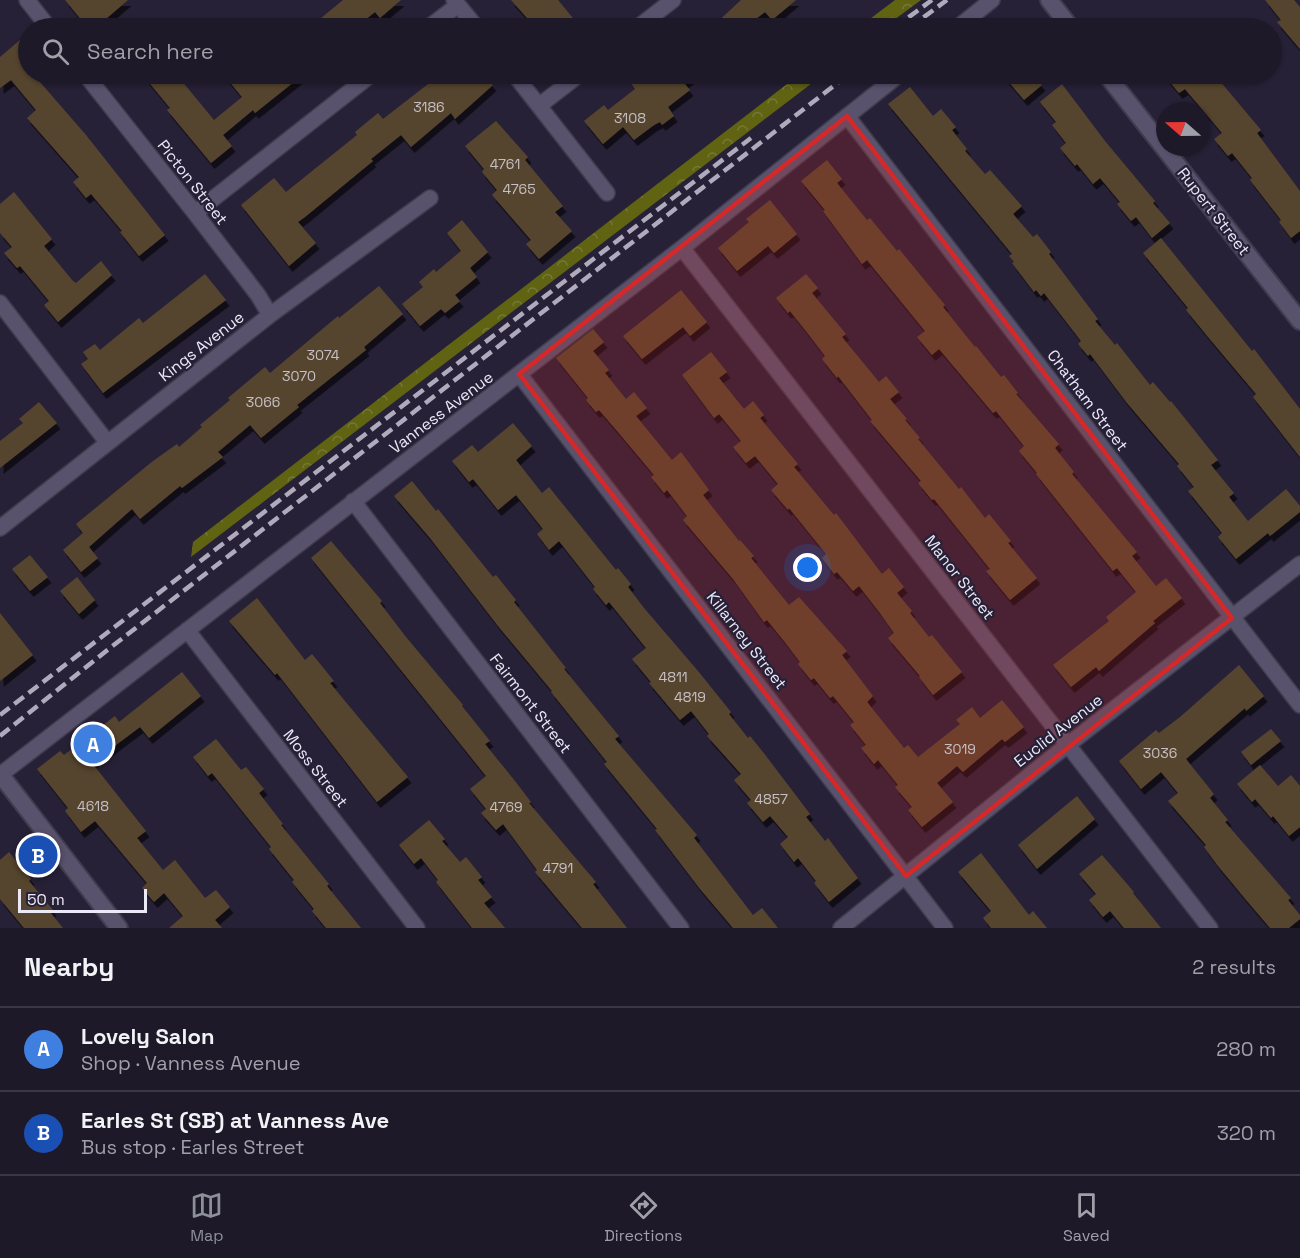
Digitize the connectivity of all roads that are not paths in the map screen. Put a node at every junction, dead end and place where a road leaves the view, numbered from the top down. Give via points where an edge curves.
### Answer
1 (27, 0) edge
2 (674, 0) edge
3 (992, 0) edge
4 (1050, 0) edge
5 (456, 2) edge
6 (41, 18) edge
7 (439, 18) edge
8 (469, 18) edge
9 (650, 18) edge
10 (970, 18) edge
11 (1064, 18) edge
12 (93, 84) edge
13 (359, 84) edge
14 (522, 84) edge
15 (567, 84) edge
16 (887, 84) edge
17 (1114, 84) edge
18 (540, 105) junction
19 (847, 116) junction
20 (607, 193) dead end
21 (430, 198) dead end
22 (195, 213) junction
23 (682, 248) junction
24 (0, 303) edge
25 (270, 315) junction
26 (1300, 321) edge
27 (519, 374) junction
28 (107, 442) junction
29 (353, 501) junction
30 (0, 528) edge
31 (1300, 564) edge
32 (1232, 618) junction
33 (188, 630) junction
34 (1300, 705) edge
35 (1068, 745) junction
36 (0, 774) edge
37 (906, 876) junction
38 (119, 928) edge
39 (417, 928) edge
40 (681, 928) edge
41 (841, 928) edge
42 (945, 928) edge
43 (1210, 928) edge

1 - 6 street
2 - 9 street
3 - 10 street
4 - 11 street
5 - 7 street
5 - 8 street
12 - 22 street, Picton Street
13 - 22 street
14 - 18 street
15 - 18 street
16 - 19 street, Vanness Avenue
17 - 26 street, Rupert Street
18 - 20 street
19 - 23 street, Vanness Avenue
19 - 32 street, Chatham Street
21 - 25 street, Kings Avenue
22 - 25 street, Picton Street
23 - 27 street, Vanness Avenue
23 - 35 street, Manor Street
24 - 28 street
25 - 28 street, Kings Avenue
27 - 29 street, Vanness Avenue
27 - 37 street, Killarney Street
28 - 30 street, Kings Avenue
29 - 33 street, Vanness Avenue
29 - 40 street, Fairmont Street
31 - 32 street, Euclid Avenue
32 - 34 street, Chatham Street
32 - 35 street, Euclid Avenue
33 - 36 street, Vanness Avenue
33 - 39 street, Moss Street
35 - 37 street, Euclid Avenue
35 - 43 street, Manor Street
36 - 38 street
37 - 41 street, Euclid Avenue
37 - 42 street, Killarney Street

